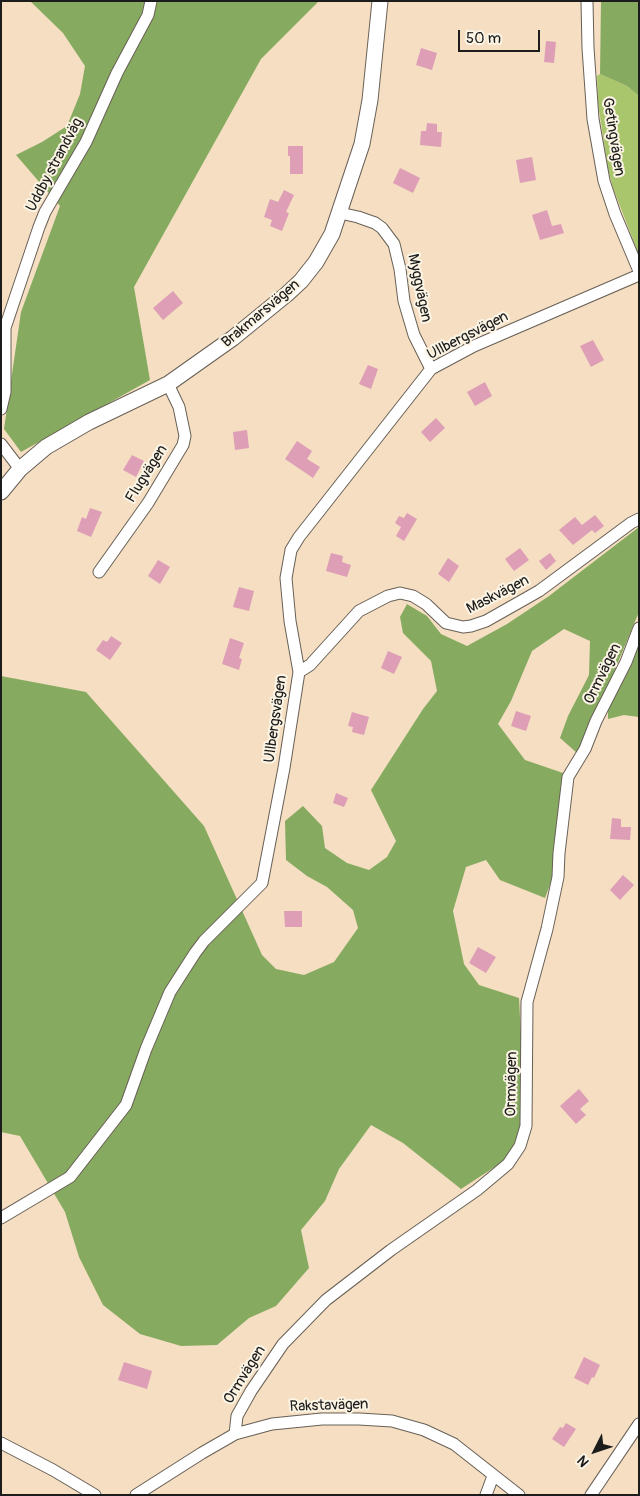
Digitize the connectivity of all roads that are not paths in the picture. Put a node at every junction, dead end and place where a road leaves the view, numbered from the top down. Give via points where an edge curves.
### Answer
1 (151, 1) edge
2 (380, 1) edge
3 (586, 1) edge
4 (340, 213) junction
5 (639, 271) edge
6 (639, 275) edge
7 (3, 325) edge
8 (432, 369) junction
9 (168, 384) junction
10 (1, 409) edge
11 (1, 444) edge
12 (20, 469) junction
13 (1, 492) edge
14 (639, 519) edge
15 (100, 572) dead end
16 (639, 628) edge
17 (299, 672) junction
18 (1, 1218) edge
19 (639, 1424) edge
20 (235, 1434) junction
21 (1, 1443) edge
22 (494, 1476) junction
23 (96, 1495) edge
24 (136, 1495) edge
25 (486, 1495) edge
26 (519, 1495) edge
27 (591, 1495) edge

1 - 7 street, Uddby strandväg via 148,15 86,142 45,212
2 - 4 street, Brakmarsvägen via 362,144
3 - 5 street, Getingvägen via 593,119 604,181
4 - 8 street, Myggvägen via 375,223 394,244 414,335
4 - 9 street, Brakmarsvägen via 316,262 301,281 233,338
6 - 8 street, Ullbergsvägen via 474,346
7 - 10 street, Uddby strandväg via 4,392
8 - 17 street, Ullbergsvägen via 291,550 286,578
9 - 12 street, Brakmarsvägen via 89,422 46,448
9 - 15 street, Flugvägen via 179,407 183,445
11 - 12 street
12 - 13 street, Brakmarsvägen
14 - 17 street, Maskvägen via 539,591 471,626 446,623 413,596 388,596 359,611 310,665
16 - 20 street, Ormvägen via 585,749 568,777 558,876 527,1002 526,1126 520,1146 508,1164 477,1190 326,1300 282,1344 250,1391 237,1416
17 - 18 street, Ullbergsvägen via 262,883 204,941 190,961 170,992 126,1105 70,1177
19 - 27 street
20 - 22 street, Rakstavägen via 272,1424 322,1418 392,1421 424,1430 454,1444
20 - 24 street, Rakstavägen
21 - 23 street
22 - 25 street
22 - 26 street, Rakstavägen

